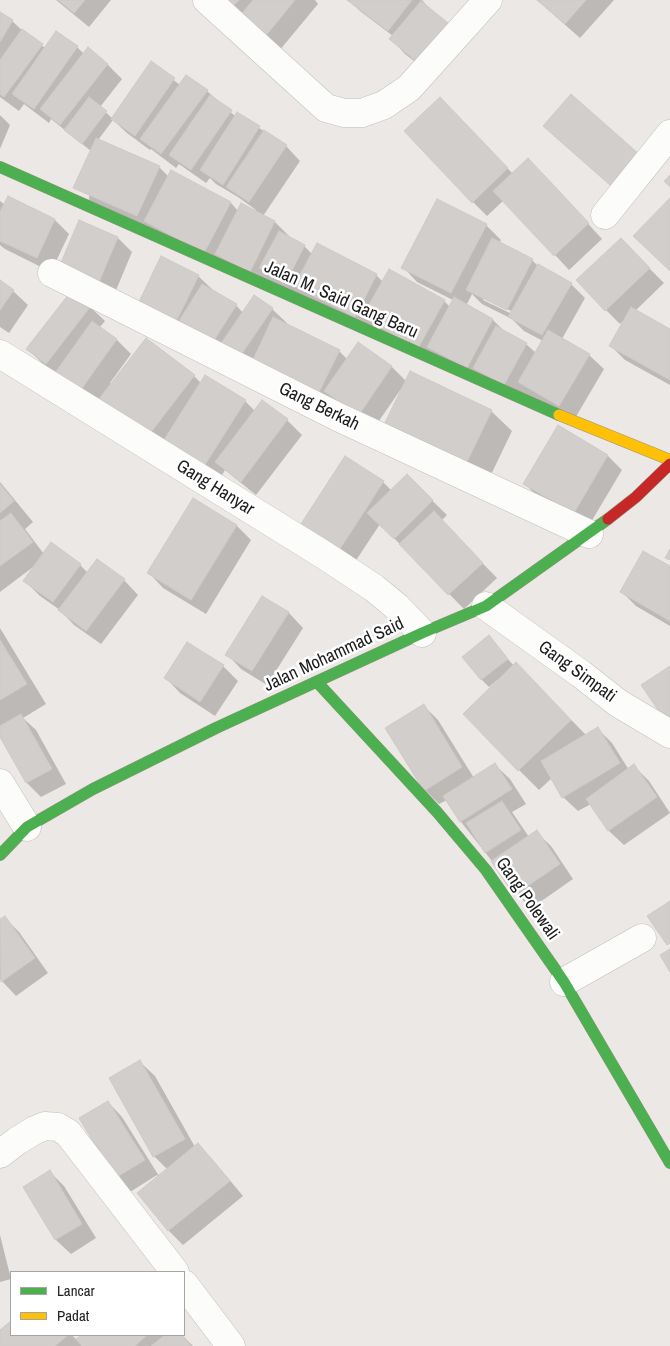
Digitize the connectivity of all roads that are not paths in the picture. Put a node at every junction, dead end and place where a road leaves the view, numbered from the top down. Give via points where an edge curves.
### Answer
1 (207, 0) edge
2 (482, 2) edge
3 (670, 134) edge
4 (0, 167) edge
5 (605, 215) dead end
6 (52, 273) dead end
7 (0, 354) edge
8 (670, 460) edge
9 (670, 464) edge
10 (589, 534) junction
11 (486, 606) junction
12 (422, 633) junction
13 (318, 682) junction
14 (670, 734) edge
15 (0, 783) edge
16 (27, 827) junction
17 (0, 855) edge
18 (642, 938) dead end
19 (564, 982) junction
20 (0, 1154) edge
21 (670, 1163) edge
22 (174, 1271) edge
23 (185, 1285) edge
24 (231, 1346) edge

1 - 2 street via 326,108 362,113 384,105 409,88
3 - 5 street
4 - 8 street, Jalan M. Said Gang Baru via 565,418
6 - 10 street, Gang Berkah via 338,417
7 - 12 street, Gang Hanyar via 374,588
9 - 10 street, Jalan Mohammad Said via 636,497
10 - 11 street, Jalan Mohammad Said
11 - 12 street, Jalan Mohammad Said
11 - 14 street, Gang Simpati via 618,702
12 - 13 street, Jalan Mohammad Said
13 - 16 street, Jalan Mohammad Said via 93,789
13 - 19 street, Gang Polewali via 480,862
15 - 16 street
16 - 17 street, Jalan Mohammad Said
18 - 19 street
19 - 21 street, Gang Polewali
20 - 22 street via 45,1126 58,1127 68,1133
23 - 24 street

